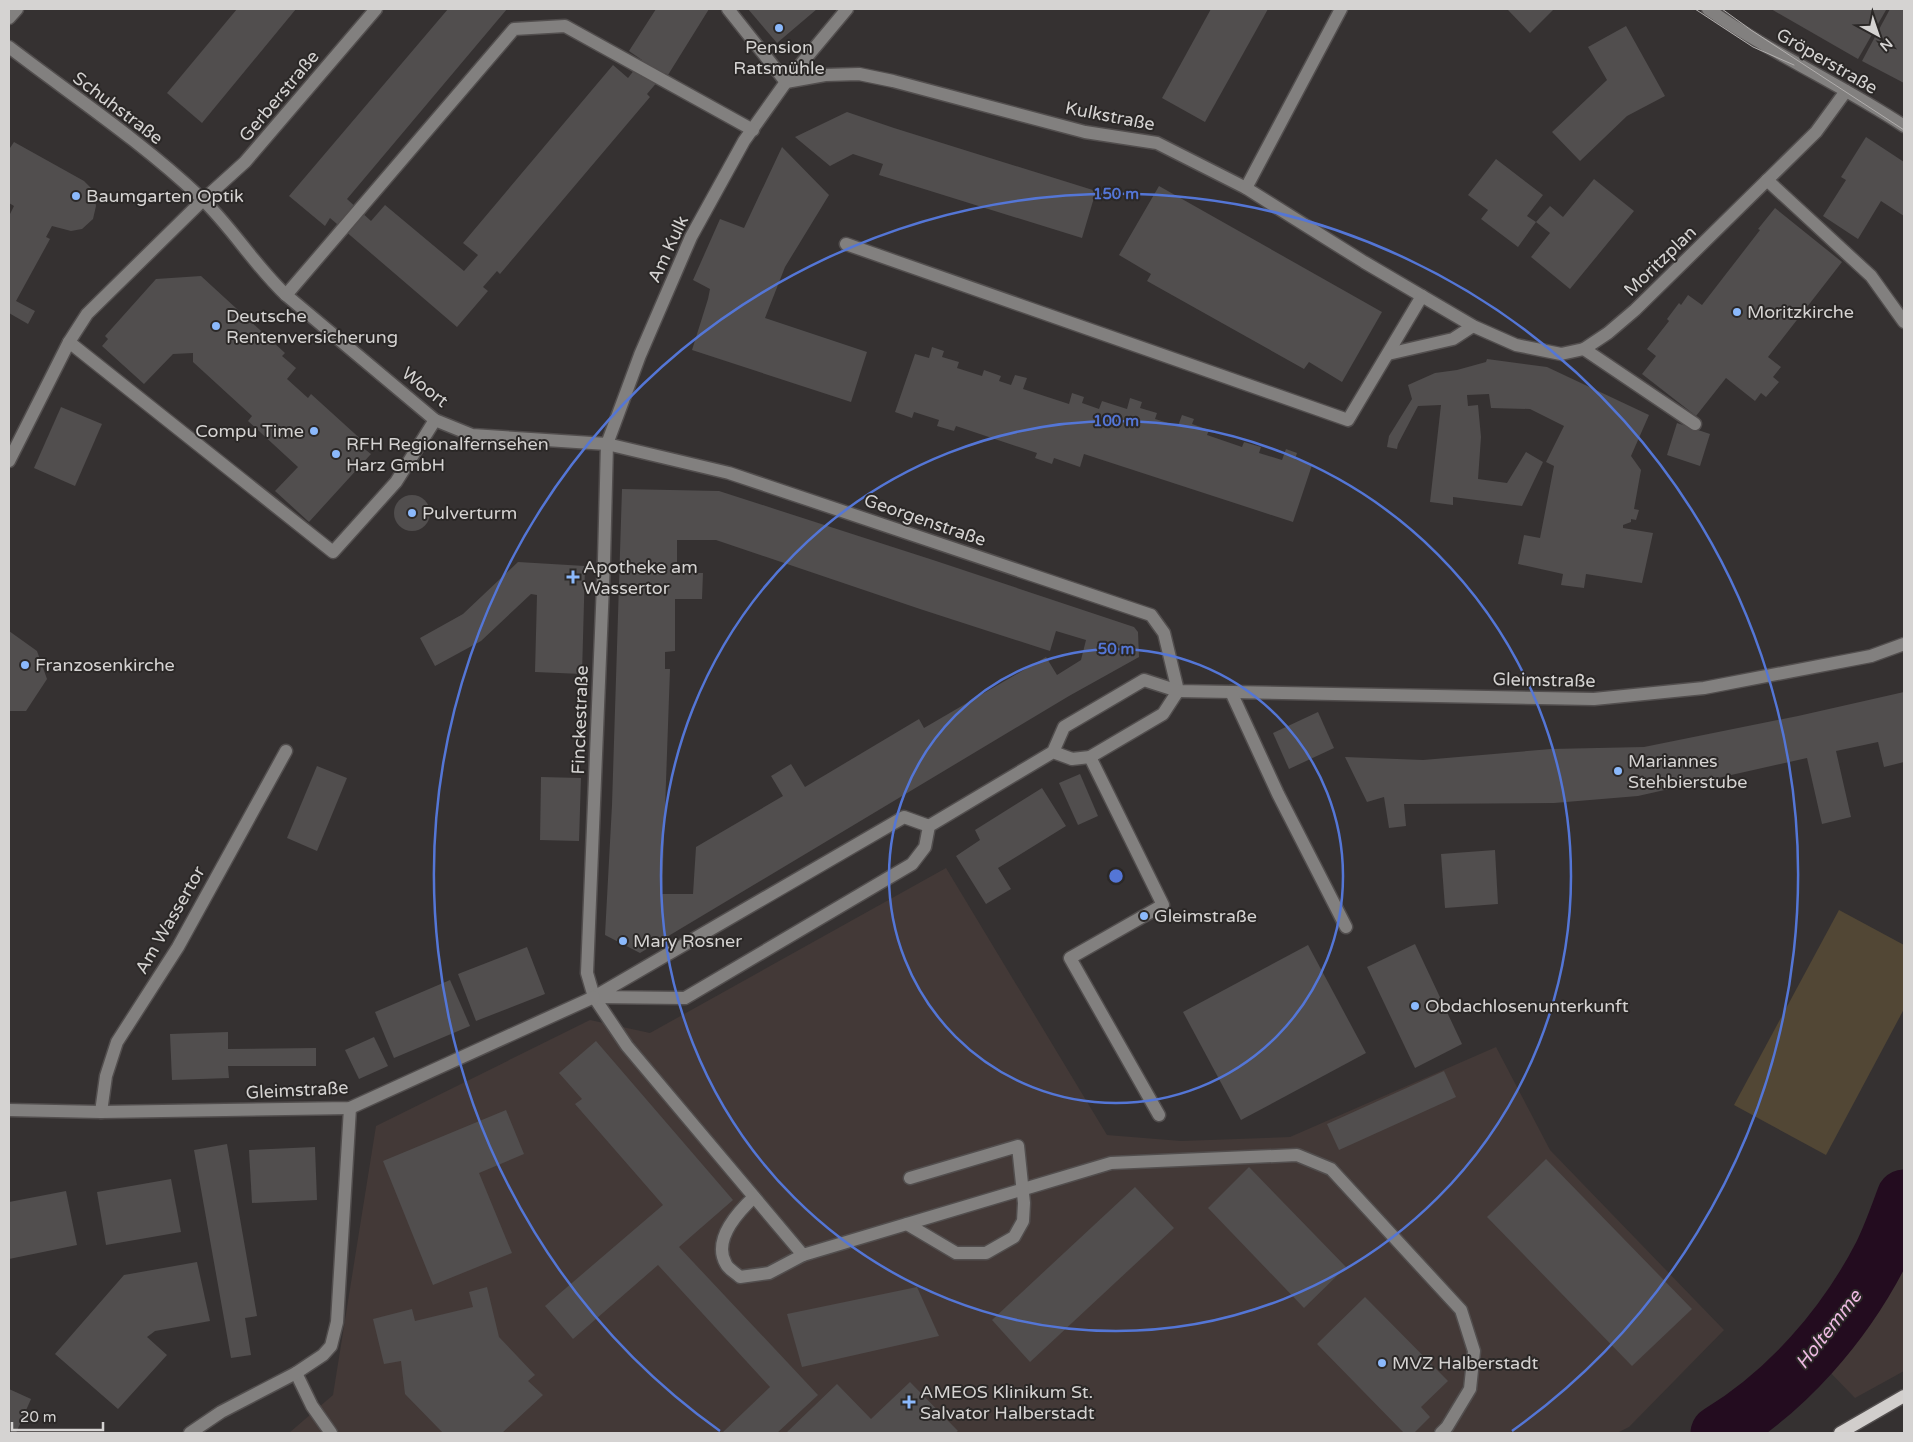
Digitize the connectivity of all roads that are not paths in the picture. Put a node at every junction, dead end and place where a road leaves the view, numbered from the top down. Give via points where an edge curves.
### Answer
1 (17, 9) edge
2 (376, 9) edge
3 (728, 9) edge
4 (847, 9) edge
5 (1341, 9) edge
6 (1712, 10) edge
7 (9, 18) edge
8 (9, 47) edge
9 (786, 82) junction
10 (1846, 91) junction
11 (1904, 126) edge
12 (753, 130) junction
13 (1767, 180) junction
14 (1246, 188) junction
15 (203, 200) junction
16 (846, 244) dead end
17 (286, 295) junction
18 (1422, 296) junction
19 (1904, 322) edge
20 (1473, 326) junction
21 (69, 342) junction
22 (1584, 349) junction
23 (1388, 354) junction
24 (435, 420) junction
25 (1695, 424) dead end
26 (607, 444) junction
27 (9, 461) edge
28 (1904, 644) edge
29 (1178, 691) junction
30 (1231, 692) junction
31 (286, 751) dead end
32 (1053, 752) junction
33 (1090, 757) junction
34 (929, 826) junction
35 (1346, 927) dead end
36 (594, 997) junction
37 (350, 1108) junction
38 (9, 1110) edge
39 (101, 1112) junction
40 (1159, 1115) dead end
41 (910, 1178) dead end
42 (1024, 1188) junction
43 (754, 1197) junction
44 (907, 1224) junction
45 (803, 1255) junction
46 (296, 1373) junction
47 (1904, 1396) edge
48 (190, 1433) edge
49 (331, 1433) edge
50 (1441, 1433) edge
51 (1840, 1433) edge

1 - 7 street
2 - 15 street, Gerberstraße via 245,162
3 - 9 street
4 - 9 street, Am Kulk
5 - 14 street
6 - 10 street, Gröperstraße via 1733,27
8 - 15 street, Schuhstraße via 157,159
9 - 12 street, Am Kulk
9 - 14 street, Kulkstraße via 825,75 859,74 893,81 1085,132 1158,143
10 - 11 street, Gröperstraße
10 - 13 street, Moritzplan via 1816,132
12 - 17 street via 565,26 514,29
12 - 26 street, Am Kulk via 692,237 640,356
13 - 19 street via 1872,276
13 - 22 street, Moritzplan via 1635,310
14 - 18 street, Kulkstraße
15 - 17 street, Woort via 266,276
15 - 21 street, Gerberstraße via 86,314
16 - 23 street via 1348,420
17 - 24 street, Woort
18 - 20 street, Kulkstraße
18 - 23 street
20 - 22 street, Kulkstraße via 1516,345 1561,354
20 - 23 street via 1453,339
21 - 24 street via 333,552 396,482
21 - 27 street, Gerberstraße
22 - 25 street
24 - 26 street, Woort via 472,435
26 - 29 street, Georgenstraße via 729,472 1152,615 1164,633
26 - 36 street, Finckestraße via 587,973
28 - 30 street, Gleimstraße via 1871,656 1704,688 1594,699
29 - 30 street, Gleimstraße
29 - 32 street, Gleimstraße via 1144,680 1064,727
29 - 33 street via 1163,714
30 - 35 street via 1278,794
31 - 39 street, Am Wassertor via 178,947 117,1042 106,1076
32 - 33 street via 1072,759
32 - 34 street
33 - 40 street via 1163,905 1070,958
34 - 36 street, Gleimstraße via 904,816
34 - 36 street, Gleimstraße via 925,847 912,864 685,998
36 - 37 street, Gleimstraße
36 - 43 street, Finckestraße via 626,1046
37 - 39 street, Gleimstraße
37 - 46 street via 337,1322 331,1346
38 - 39 street, Gleimstraße
41 - 42 street via 1018,1146
42 - 44 street
42 - 44 street via 1023,1221 1014,1236 986,1253 956,1253
42 - 50 street via 1111,1164 1297,1155 1331,1169 1461,1310 1474,1351 1470,1389
43 - 45 street, Finckestraße
43 - 45 street via 727,1231 721,1247 726,1264 740,1277 769,1272
44 - 45 street
46 - 48 street via 221,1412
46 - 49 street via 312,1406
47 - 51 main road

